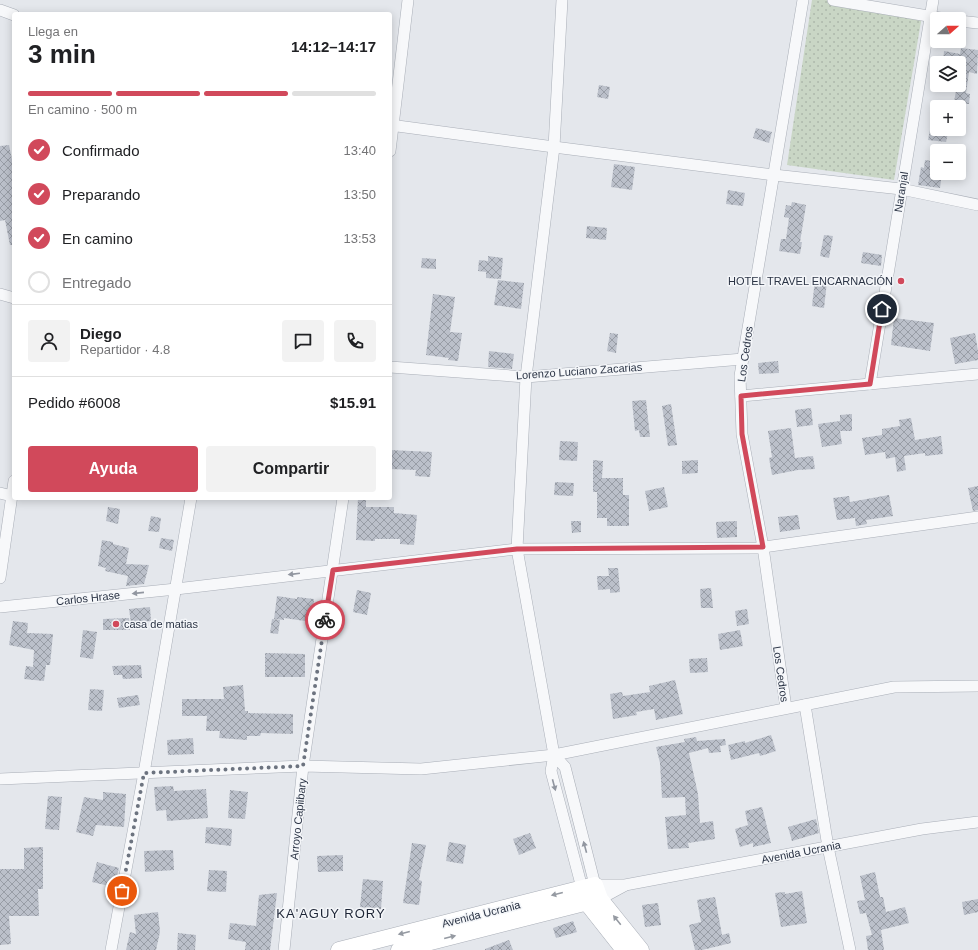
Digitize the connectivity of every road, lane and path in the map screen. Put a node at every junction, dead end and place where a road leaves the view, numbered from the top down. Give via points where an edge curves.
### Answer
1 (408, 0) edge
2 (562, 0) edge
3 (803, 0) edge
4 (833, 0) edge
5 (933, 0) edge
6 (0, 10) edge
7 (931, 12) edge
8 (12, 14) edge
9 (930, 17) joint
10 (966, 22) edge
11 (978, 23) edge
12 (392, 125) edge
13 (554, 148) junction
14 (774, 175) junction
15 (901, 189) junction
16 (978, 205) edge
17 (0, 294) edge
18 (12, 297) edge
19 (743, 359) junction
20 (392, 367) edge
21 (978, 374) edge
22 (526, 377) junction
23 (870, 384) junction
24 (741, 396) junction
25 (0, 493) edge
26 (12, 496) joint
27 (191, 500) edge
28 (343, 500) edge
29 (978, 517) edge
30 (763, 547) junction
31 (517, 549) junction
32 (333, 570) junction
33 (0, 578) edge
34 (176, 589) junction
35 (0, 607) edge
36 (978, 686) edge
37 (805, 705) junction
38 (786, 708) junction
39 (554, 754) junction
40 (303, 766) junction
41 (144, 773) junction
42 (0, 779) edge
43 (978, 822) edge
44 (828, 846) junction
45 (591, 894) junction
46 (428, 940) edge
47 (111, 950) edge
48 (284, 950) edge
49 (339, 950) edge
50 (399, 950) edge
51 (624, 950) edge
52 (641, 950) edge
53 (850, 950) edge

1 - 12 street
2 - 13 street
3 - 14 street, Los Cedros
4 - 9 street
5 - 7 street, Naranjal
6 - 8 street
9 - 15 street, Naranjal
10 - 11 street
12 - 13 street
13 - 14 street
13 - 22 street
14 - 15 street
14 - 19 street, Los Cedros
15 - 16 street
15 - 23 street, Naranjal
17 - 18 street
19 - 22 street, Lorenzo Luciano Zacarias
19 - 24 street, Los Cedros via 740,376
20 - 22 street, Lorenzo Luciano Zacarias
21 - 23 street
22 - 31 street
23 - 24 street
24 - 30 street, Los Cedros via 742,434
25 - 26 street
26 - 33 street
27 - 34 street
28 - 32 street, Arroyo Capiibary
29 - 30 street, Carlos Hrase
30 - 31 street, Carlos Hrase
30 - 38 street, Los Cedros
31 - 32 street, Carlos Hrase
31 - 39 street
32 -> 34 street, Carlos Hrase
32 - 40 street, Arroyo Capiibary
34 -> 35 street, Carlos Hrase
34 - 41 street
36 - 37 street via 894,687
37 - 38 street
37 - 44 street, Los Cedros
38 - 39 street
39 - 40 street via 421,770
39 - 45 street via 551,771
40 - 41 street
40 - 48 street, Arroyo Capiibary
41 - 42 street
41 - 47 street
43 - 44 street, Avenida Ucrania
44 - 45 street, Avenida Ucrania via 625,885
44 - 53 street, Los Cedros
45 - 46 main road, Avenida Ucrania
45 - 51 main road
52 -> 45 main road
46 -> 49 main road, Avenida Ucrania
46 - 50 main road, Avenida Ucrania

